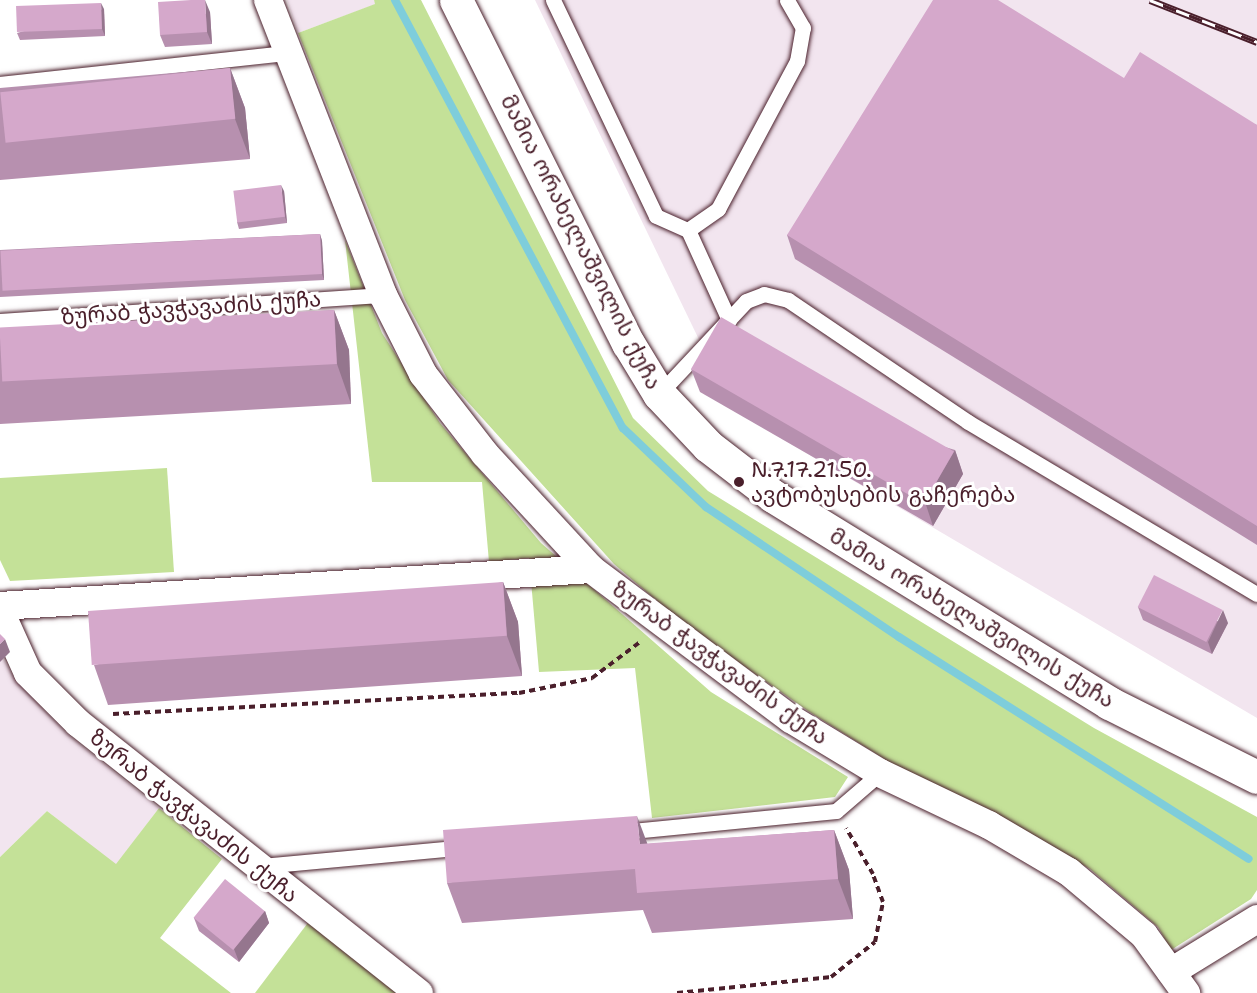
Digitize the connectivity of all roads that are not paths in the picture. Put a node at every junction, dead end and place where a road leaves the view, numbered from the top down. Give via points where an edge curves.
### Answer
1 (268, 0) edge
2 (456, 0) edge
3 (553, 0) edge
4 (787, 0) edge
5 (287, 53) junction
6 (0, 84) edge
7 (688, 230) junction
8 (383, 294) junction
9 (729, 320) junction
10 (0, 321) edge
11 (659, 394) junction
12 (591, 569) junction
13 (1257, 594) edge
14 (0, 606) edge
15 (0, 611) edge
16 (880, 773) junction
17 (1257, 777) edge
18 (611, 833) edge
19 (481, 845) edge
20 (256, 867) junction
21 (1257, 920) edge
22 (1179, 983) edge
23 (419, 993) edge

1 - 5 street, ზურაბ ჭავჭავაძის ქუჩა
2 - 11 street, მამია ორახელაშვილის ქუჩა via 628,343
3 - 7 lane via 656,216
4 - 7 lane via 803,28 797,61 718,209
5 - 6 lane
5 - 8 street, ზურაბ ჭავჭავაძის ქუჩა
7 - 9 lane
8 - 10 lane, ზურაბ ჭავჭავაძის ქუჩა
8 - 12 street, ზურაბ ჭავჭავაძის ქუჩა via 423,374 485,454
9 - 11 lane
9 - 13 lane via 746,301 764,294 788,300 968,422
11 - 17 street, მამია ორახელაშვილის ქუჩა via 708,446 773,496 1109,704
12 - 14 street
12 - 16 street, ზურაბ ჭავჭავაძის ქუჩა via 791,719
15 - 20 street, ზურაბ ჭავჭავაძის ქუჩა via 28,673 72,717
16 - 18 lane via 836,811
16 - 22 street, ზურაბ ჭავჭავაძის ქუჩა via 989,825 1069,872 1144,935
19 - 20 lane
20 - 23 street, ზურაბ ჭავჭავაძის ქუჩა
21 - 22 street

